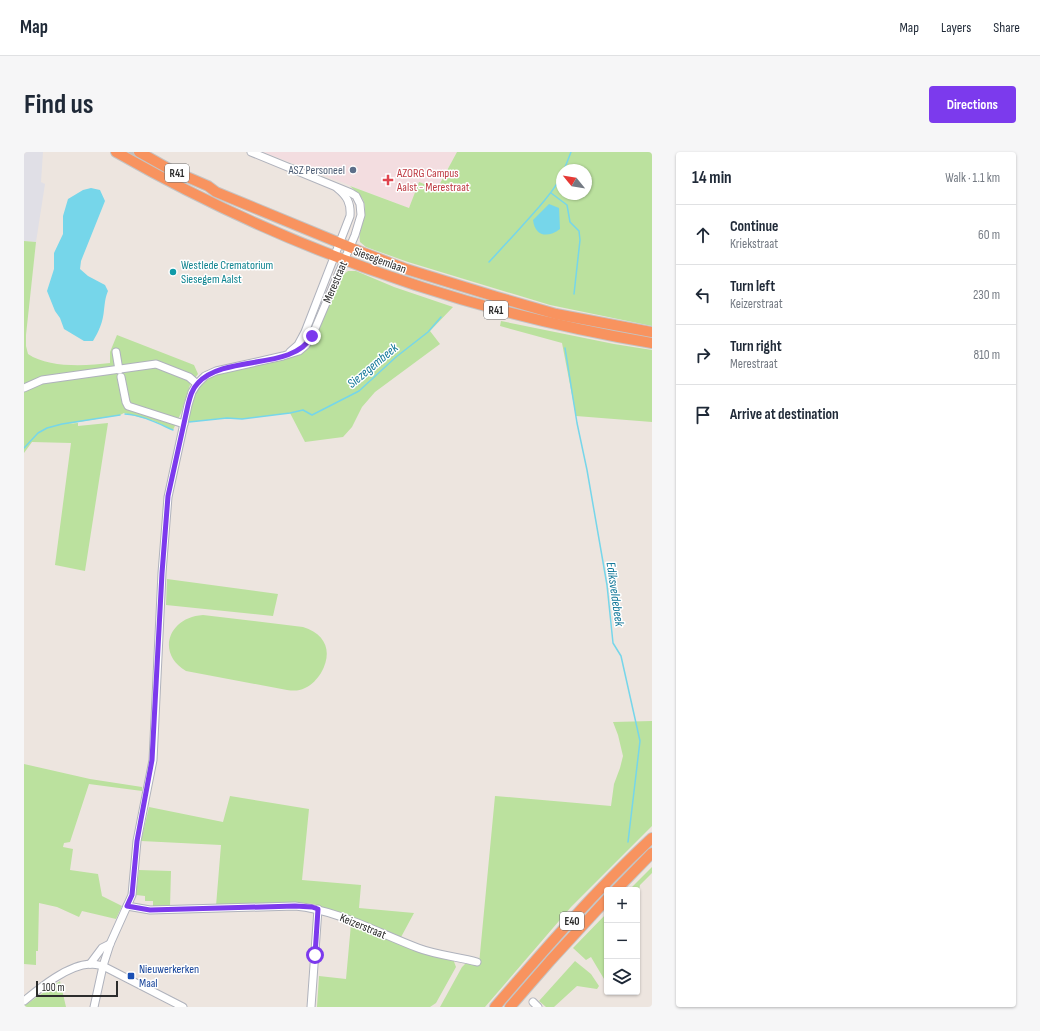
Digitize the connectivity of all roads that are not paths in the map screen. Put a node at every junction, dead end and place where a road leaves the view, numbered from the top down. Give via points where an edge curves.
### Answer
1 (116, 152) edge
2 (139, 152) edge
3 (251, 152) edge
4 (332, 185) junction
5 (339, 243) junction
6 (349, 247) junction
7 (334, 257) junction
8 (344, 261) junction
9 (652, 332) edge
10 (652, 343) edge
11 (116, 352) dead end
12 (283, 356) junction
13 (120, 374) junction
14 (197, 384) junction
15 (24, 388) edge
16 (184, 424) junction
17 (652, 838) edge
18 (652, 854) edge
19 (619, 887) edge
20 (604, 902) edge
21 (127, 906) junction
22 (318, 909) junction
23 (110, 944) junction
24 (477, 962) dead end
25 (90, 964) junction
26 (103, 966) junction
27 (24, 1001) edge
28 (94, 1007) edge
29 (183, 1007) edge
30 (311, 1007) edge
31 (495, 1007) edge
32 (510, 1007) edge

1 - 7 highway, Siesegemlaan / R41 via 247,219
2 - 5 highway, Siesegemlaan / R41 via 216,192
3 - 4 street, Merestraat
4 - 5 street, Merestraat via 349,200 351,208
4 - 6 street, Merestraat via 356,196 360,204 361,215
5 - 6 highway, Siesegemlaan / R41
5 - 7 street, Merestraat
6 - 8 street, Merestraat
6 - 9 highway, Siesegemlaan / R41 via 406,269 549,312
7 - 8 highway, Siesegemlaan / R41
7 - 12 street, Merestraat via 305,332 298,345
8 - 10 highway, Siesegemlaan / R41 via 493,309 552,324
8 - 12 street, Merestraat via 310,341 299,351
11 - 13 street
12 - 14 street, Merestraat via 216,371 205,376
13 - 14 street via 156,364 189,376
13 - 15 street via 42,380
13 - 16 street via 128,406
14 - 16 street via 192,392
16 - 21 street via 168,496 152,760 137,841 132,895
17 - 31 highway, E40 via 592,898
18 - 19 highway
20 - 32 highway, E40
21 - 22 street, Keizerstraat via 150,910 295,906
21 - 23 street
22 - 24 street, Keizerstraat via 420,949
22 - 30 street
23 - 25 street via 102,948
23 - 26 street
25 - 26 street
25 - 27 street via 66,972
26 - 28 street
26 - 29 street

